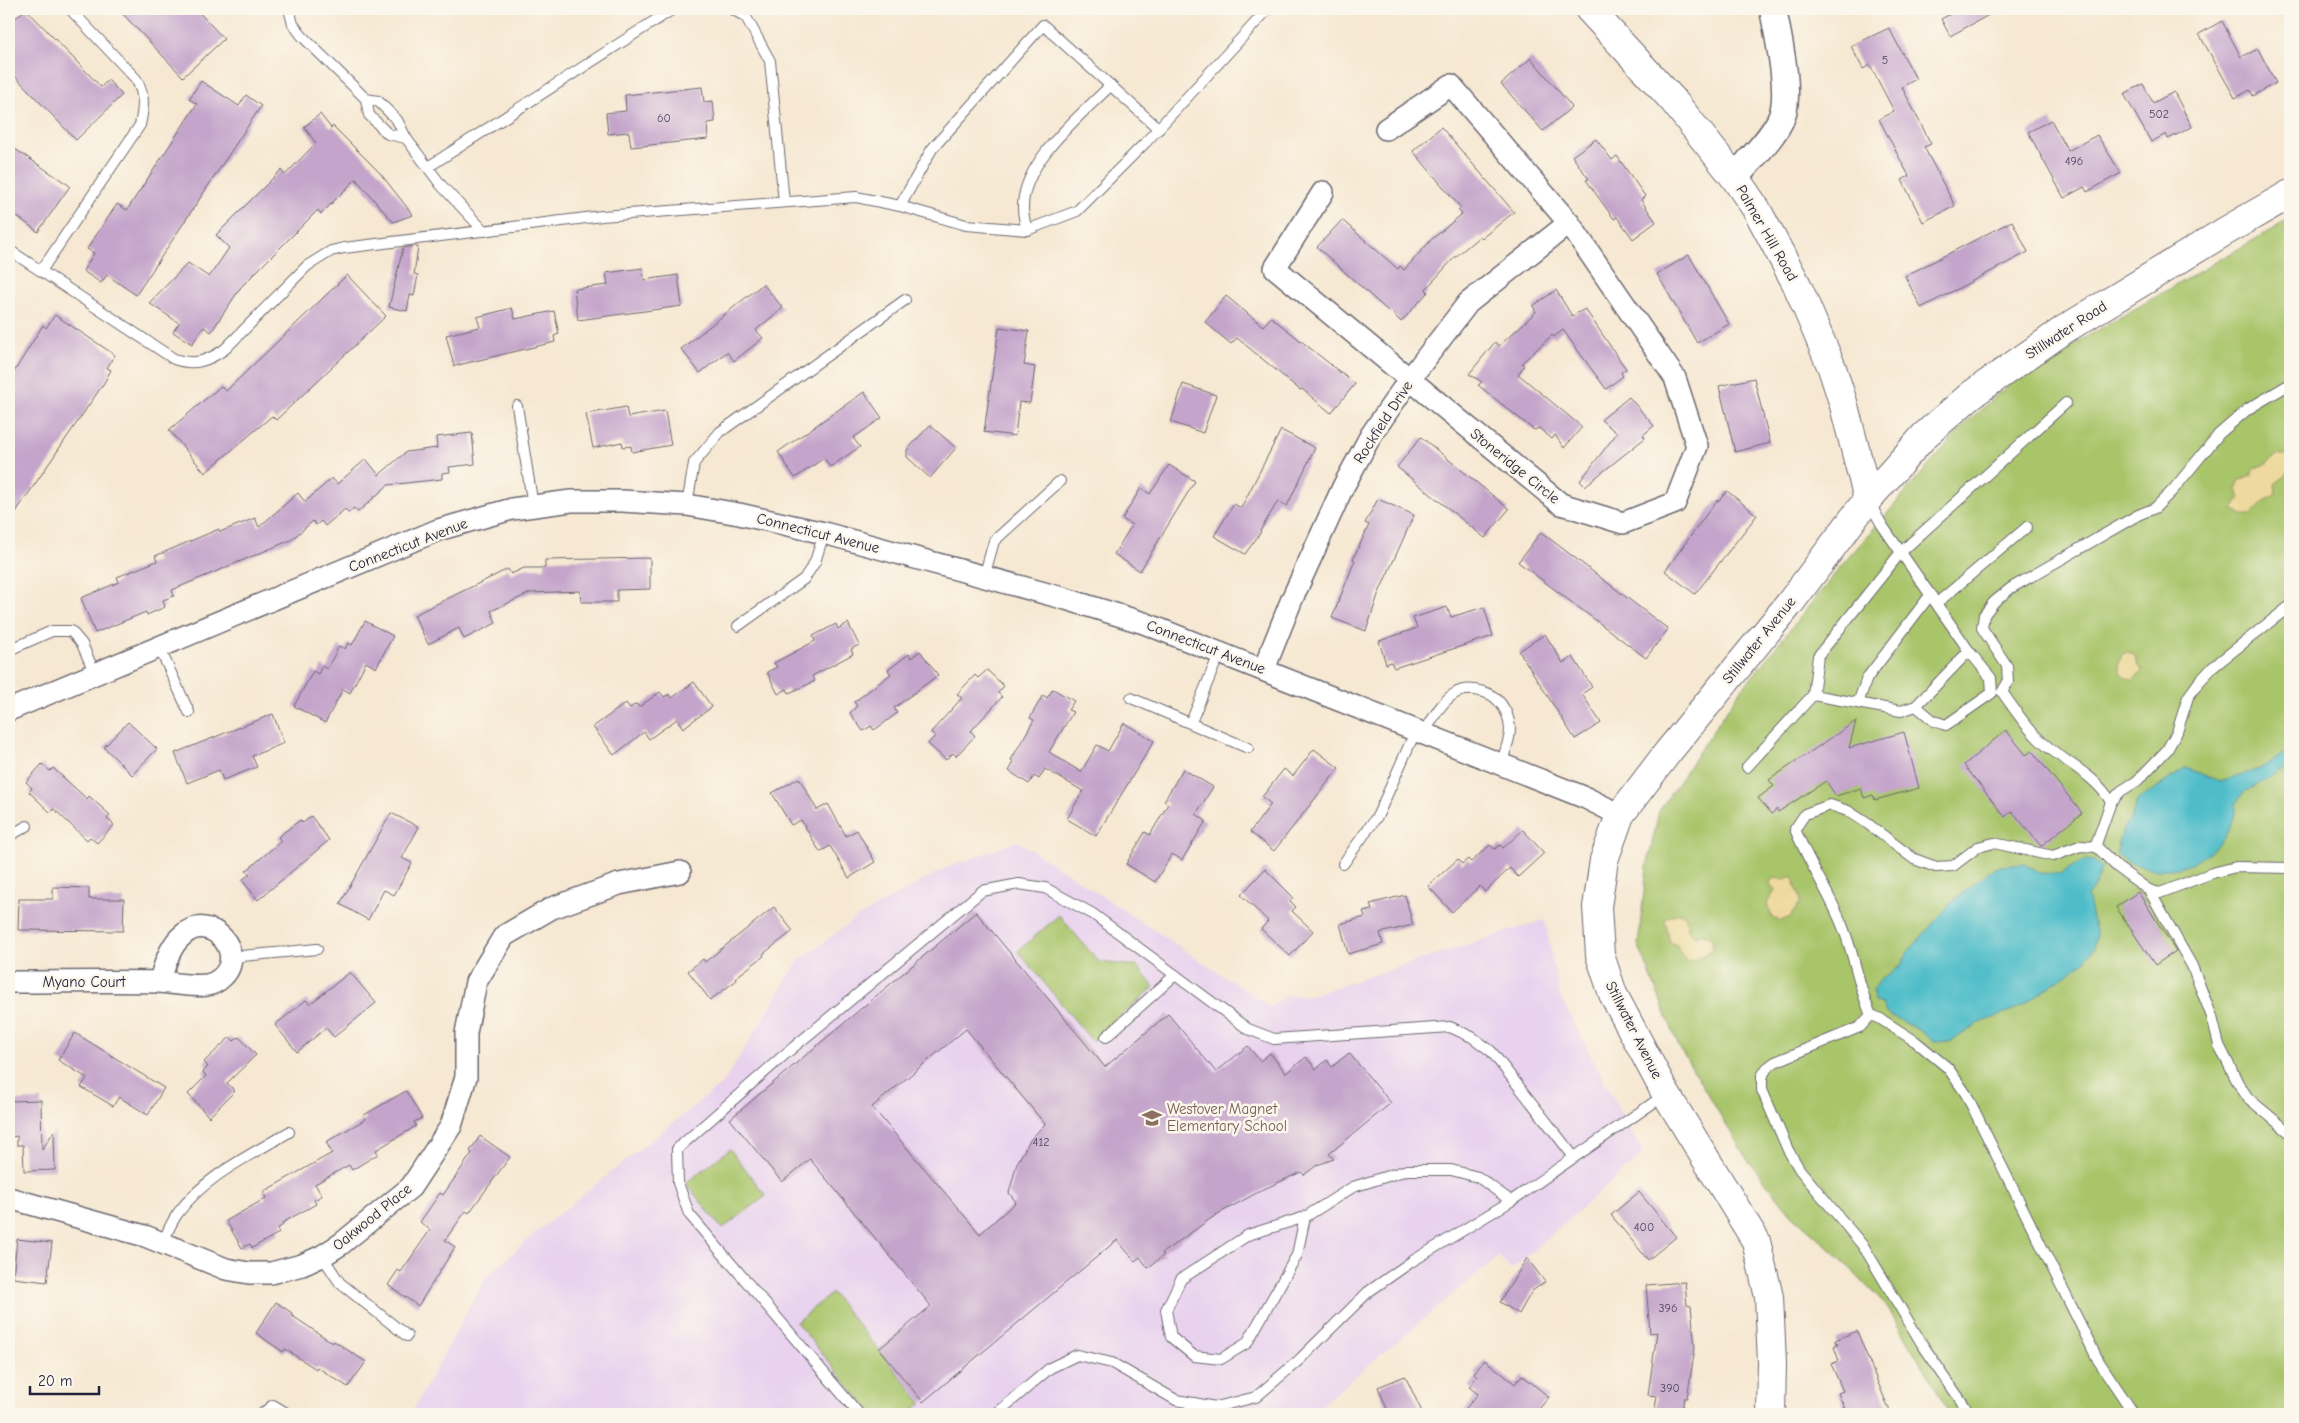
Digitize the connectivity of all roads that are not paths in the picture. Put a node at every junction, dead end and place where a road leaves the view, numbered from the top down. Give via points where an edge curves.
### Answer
1 (70, 9) edge
2 (289, 9) edge
3 (673, 9) edge
4 (732, 9) edge
5 (1268, 9) edge
6 (1590, 9) edge
7 (1774, 9) edge
8 (1110, 86) junction
9 (366, 99) junction
10 (1159, 129) junction
11 (1386, 129) dead end
12 (406, 138) junction
13 (428, 167) junction
14 (1735, 178) junction
15 (1323, 192) dead end
16 (2290, 194) edge
17 (784, 202) junction
18 (900, 206) junction
19 (1569, 222) junction
20 (1027, 230) junction
21 (484, 231) junction
22 (9, 250) edge
23 (41, 271) junction
24 (905, 300) dead end
25 (1409, 380) junction
26 (2290, 384) edge
27 (2066, 404) dead end
28 (517, 406) dead end
29 (1060, 481) dead end
30 (1868, 499) junction
31 (687, 505) junction
32 (533, 506) junction
33 (2026, 527) dead end
34 (824, 533) junction
35 (1902, 552) junction
36 (984, 577) junction
37 (1931, 594) junction
38 (1937, 603) junction
39 (2290, 606) edge
40 (738, 626) dead end
41 (159, 647) junction
42 (9, 650) edge
43 (1969, 651) junction
44 (1220, 652) junction
45 (1264, 669) junction
46 (95, 674) junction
47 (1997, 693) junction
48 (1812, 695) junction
49 (1131, 698) dead end
50 (1858, 703) junction
51 (1916, 706) junction
52 (9, 710) edge
53 (189, 712) dead end
54 (1191, 722) junction
55 (1420, 731) junction
56 (1248, 748) dead end
57 (1501, 764) junction
58 (1747, 767) dead end
59 (2111, 802) junction
60 (1620, 815) junction
61 (27, 826) dead end
62 (9, 836) edge
63 (2095, 847) junction
64 (1343, 864) dead end
65 (2290, 868) edge
66 (680, 872) dead end
67 (2149, 890) junction
68 (317, 949) dead end
69 (231, 957) junction
70 (1175, 975) junction
71 (9, 982) edge
72 (159, 982) junction
73 (1870, 1015) junction
74 (1106, 1038) dead end
75 (1666, 1094) junction
76 (289, 1132) dead end
77 (2290, 1133) edge
78 (1574, 1157) junction
79 (9, 1198) edge
80 (1511, 1201) junction
81 (1305, 1217) junction
82 (162, 1244) junction
83 (322, 1256) junction
84 (407, 1336) dead end
85 (1194, 1404) junction
86 (262, 1414) edge
87 (288, 1414) edge
88 (859, 1414) edge
89 (996, 1414) edge
90 (1187, 1414) edge
91 (1771, 1414) edge
92 (1970, 1414) edge
93 (2134, 1414) edge

1 - 23 lane via 136,79 143,92 144,108 135,135
2 - 9 lane via 293,24 302,36
3 - 13 lane
4 - 17 lane via 746,17 770,61
5 - 10 lane
6 - 14 main road, Palmer Hill Road via 1672,99
7 - 14 street via 1785,100 1782,117
8 - 10 lane
8 - 18 lane via 1043,25 932,149
8 - 20 lane via 1040,158 1028,180 1023,207
9 - 12 lane via 378,101 397,120
9 - 12 lane via 369,115 388,134
10 - 20 lane via 1077,211
11 - 19 street, Stoneridge Circle via 1451,85
12 - 13 lane
13 - 21 lane
14 - 30 main road, Palmer Hill Road via 1757,210 1817,329 1843,402
15 - 25 street, Stoneridge Circle via 1275,268
16 - 30 main road, Stillwater Road via 2065,329 1995,378 1925,435
17 - 18 lane via 856,197
17 - 21 lane via 602,216
18 - 20 lane via 966,225
19 - 25 street, Rockfield Drive via 1468,303
19 - 25 street, Stoneridge Circle via 1675,378 1697,446 1675,503 1623,523 1561,504
21 - 23 lane via 330,251 307,266 225,349 195,363 174,359
22 - 23 lane
24 - 31 lane via 720,432 694,463
25 - 45 street, Rockfield Drive via 1371,435 1343,487
26 - 47 lane via 2248,409 2219,434 2155,508 2035,573 1994,602 1984,615 1982,628 2007,666 2008,682
27 - 35 lane
28 - 32 lane
29 - 36 lane via 994,541
30 - 35 lane
30 - 60 main road, Stillwater Avenue via 1790,603
31 - 32 street, Connecticut Avenue via 580,501
31 - 34 street, Connecticut Avenue
32 - 41 street, Connecticut Avenue via 438,530
33 - 38 lane
34 - 36 street, Connecticut Avenue
34 - 40 lane via 815,562 804,579
35 - 37 lane
35 - 48 lane via 1818,656
36 - 44 street, Connecticut Avenue via 1144,623
37 - 38 lane
37 - 50 lane via 1867,678
38 - 43 lane
39 - 59 lane via 2213,667 2199,682 2188,697 2177,732 2167,750
41 - 46 street, Connecticut Avenue
41 - 53 lane
42 - 46 lane via 52,631 71,631 82,644
43 - 47 lane via 1991,678
43 - 51 lane
44 - 45 street, Connecticut Avenue
44 - 54 lane
45 - 55 street, Connecticut Avenue
46 - 52 street, Connecticut Avenue
47 - 51 lane via 1946,724 1934,721
47 - 59 lane via 2036,736 2103,788
48 - 50 lane
48 - 58 lane
49 - 54 lane
50 - 51 lane via 1901,712
54 - 56 lane
55 - 57 street, Connecticut Avenue
55 - 57 lane via 1442,704 1456,693 1473,688 1491,694 1502,704 1508,719 1510,736
55 - 64 lane via 1378,815
57 - 60 street, Connecticut Avenue
59 - 63 lane
60 - 75 main road, Stillwater Avenue via 1602,870 1597,906 1600,955 1613,994
61 - 62 lane
63 - 67 lane via 2131,879
63 - 73 lane via 2080,846 2053,856 1994,843 1978,847 1953,866 1936,867 1914,859 1848,811 1830,805 1805,814 1795,829 1844,930
65 - 67 lane via 2236,867 2212,872 2160,893
66 - 83 street, Oakwood Place via 619,884 552,908 504,936 476,982 466,1033 466,1077 451,1126 410,1188
67 - 77 lane via 2192,966 2219,1045 2238,1083 2248,1098
68 - 69 lane
69 - 72 street, Myano Court via 228,971 209,985
69 - 72 street via 227,941 216,931 192,928 174,946
70 - 74 lane
70 - 78 lane via 1248,1029 1274,1039 1450,1028 1472,1037 1491,1052
70 - 88 lane via 1093,914 1045,888 1018,884 982,891 783,1056 677,1149 678,1183 690,1214
71 - 72 street, Myano Court
73 - 92 lane via 1860,1027 1775,1062 1762,1076 1762,1090 1800,1170 1864,1247 1922,1344
73 - 93 lane via 1932,1054 1948,1068 1966,1094 2098,1360
75 - 78 lane
75 - 91 main road, Stillwater Avenue via 1756,1241 1769,1297
76 - 82 lane via 221,1174 194,1195 177,1214
78 - 80 lane
79 - 82 street, Oakwood Place via 145,1236
80 - 81 lane via 1478,1177 1451,1170 1407,1170 1353,1187
80 - 85 lane via 1368,1292 1299,1360 1256,1396 1216,1407
81 - 81 lane via 1248,1235 1181,1279 1166,1310 1171,1337 1194,1356 1221,1358 1247,1343 1297,1255
82 - 83 street, Oakwood Place via 226,1269 249,1273 302,1266
83 - 84 lane via 340,1283
85 - 89 lane via 1176,1400 1112,1363 1078,1355 1050,1368
85 - 90 lane
86 - 87 lane via 273,1405

